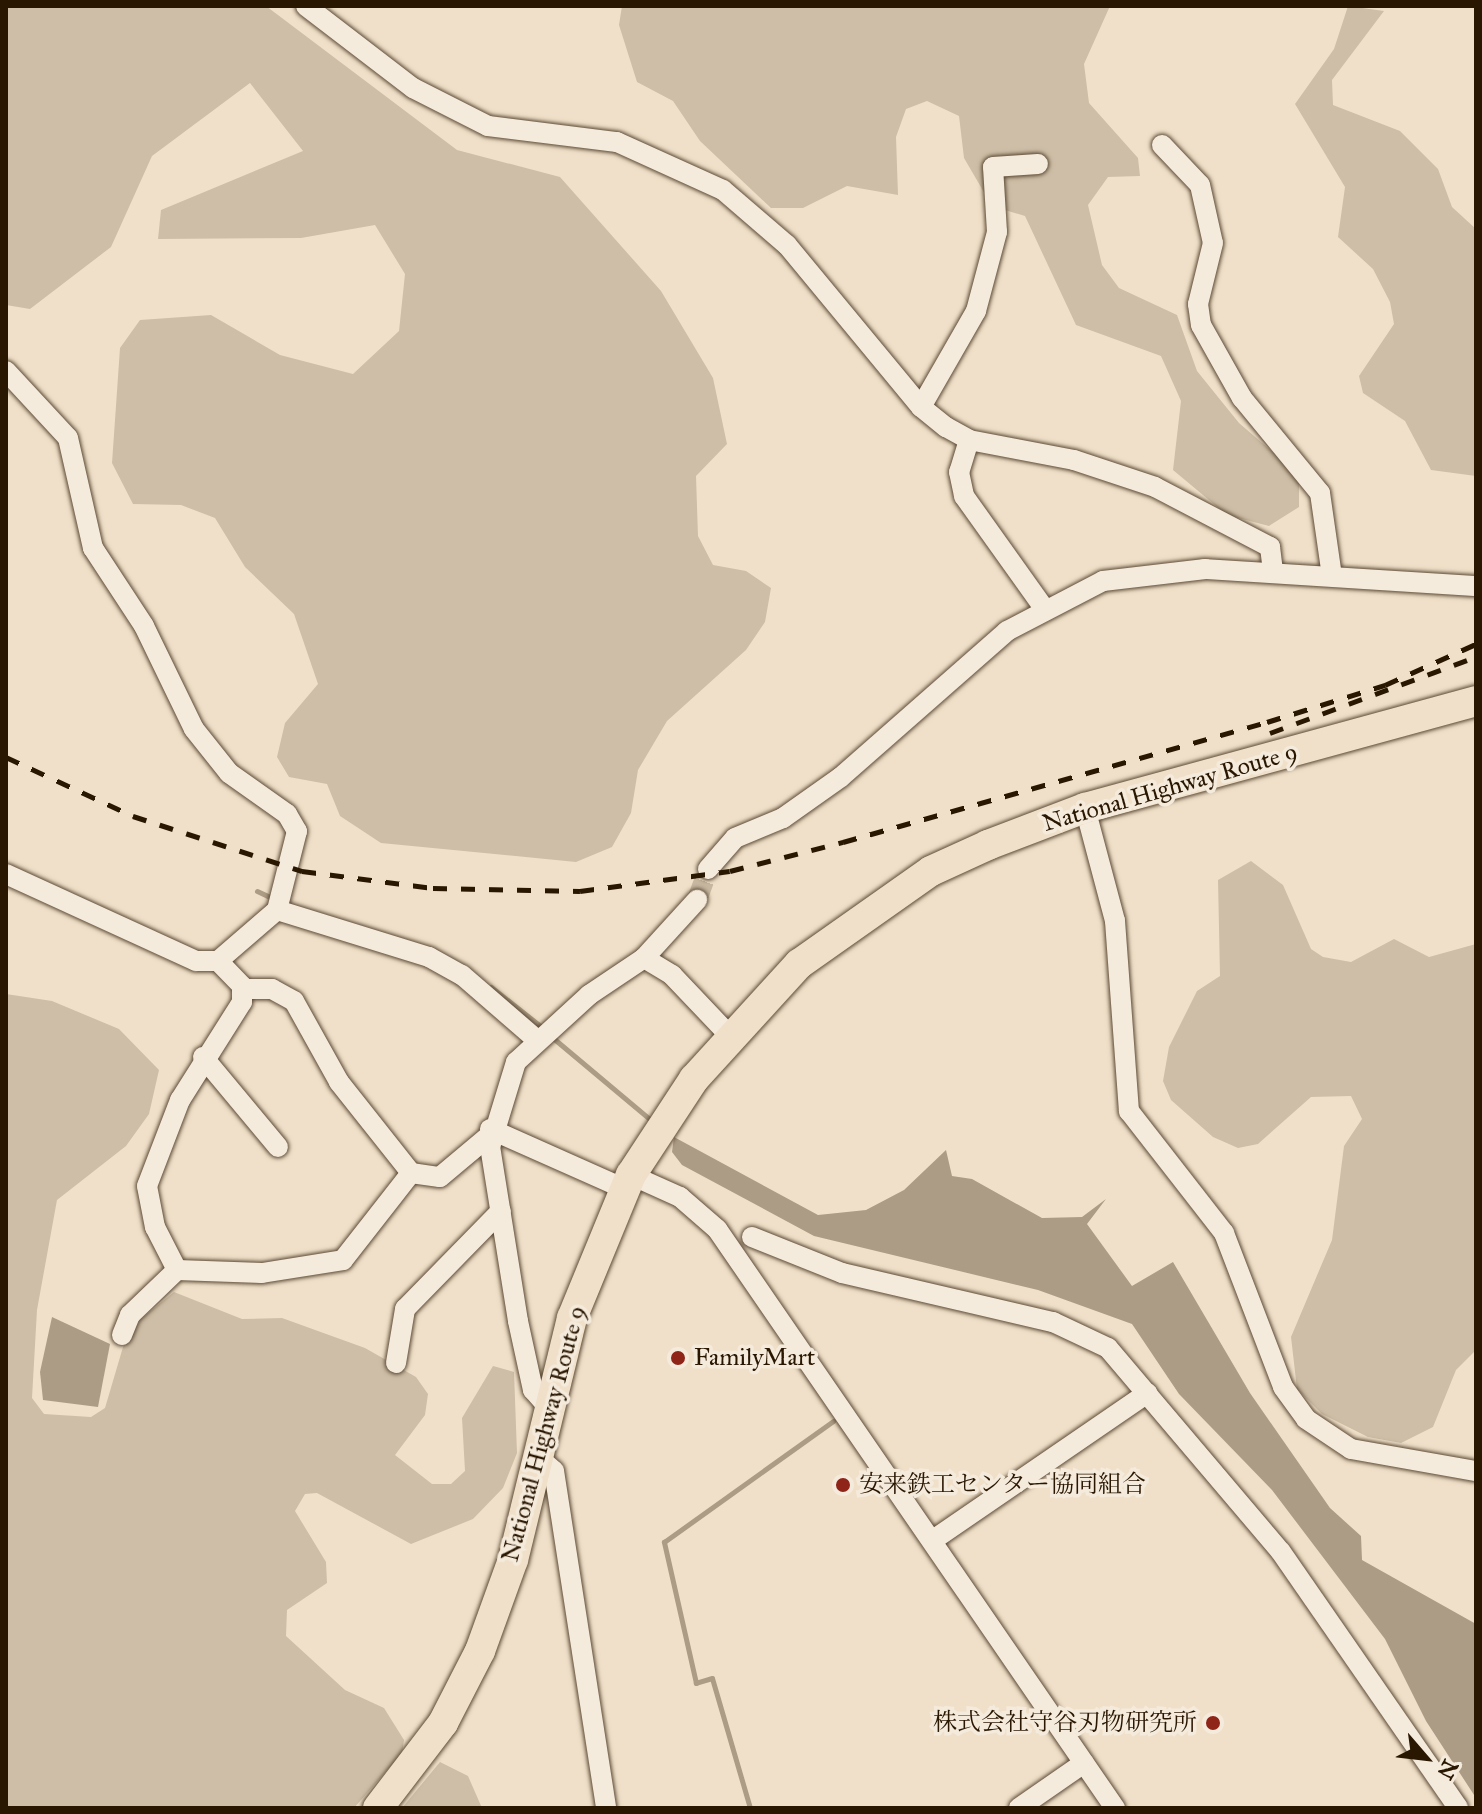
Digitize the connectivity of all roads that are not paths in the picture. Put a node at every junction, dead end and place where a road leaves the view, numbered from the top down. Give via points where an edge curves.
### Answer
1 (306, 6) edge
2 (1162, 145) dead end
3 (1038, 164) dead end
4 (6, 371) edge
5 (921, 407) junction
6 (969, 440) junction
7 (1273, 570) junction
8 (1332, 576) junction
9 (1476, 586) edge
10 (1044, 608) junction
11 (1476, 701) edge
12 (1085, 808) junction
13 (708, 869) tunnel mouth
14 (6, 874) edge
15 (697, 900) tunnel mouth
16 (277, 910) junction
17 (644, 958) junction
18 (218, 961) junction
19 (243, 989) junction
20 (543, 1035) junction
21 (729, 1035) junction
22 (203, 1057) junction
23 (490, 1132) junction
24 (278, 1147) dead end
25 (411, 1173) junction
26 (628, 1182) junction
27 (501, 1211) junction
28 (752, 1237) dead end
29 (177, 1270) junction
30 (122, 1335) dead end
31 (396, 1363) dead end
32 (1148, 1393) junction
33 (548, 1407) junction
34 (538, 1457) junction
35 (1476, 1471) edge
36 (933, 1540) junction
37 (1084, 1763) junction
38 (378, 1808) edge
39 (606, 1808) edge
40 (1019, 1808) edge
41 (1115, 1808) edge
42 (1458, 1808) edge

1 - 5 street via 413,88 488,126 617,142 723,190 787,245
2 - 8 street via 1200,185 1213,243 1198,304 1201,325 1242,398 1320,493
3 - 5 street via 993,167 997,232 976,311
4 - 16 street via 68,438 93,548 144,626 194,729 229,773 287,814 297,831
5 - 6 street
6 - 7 street via 1074,460 1155,487 1270,547
6 - 10 street via 959,472 964,496
7 - 8 street
7 - 10 street via 1149,572 1103,581
8 - 9 street
10 - 13 street via 841,777 783,818 735,838
11 - 12 highway, National Highway Route 9
12 - 21 highway, National Highway Route 9 via 931,871 799,964
12 - 35 street via 1115,921 1129,1111 1224,1233 1283,1387 1306,1419 1351,1449
14 - 18 street via 196,961
15 - 17 street
16 - 18 street
16 - 20 street via 429,957
17 - 20 street
17 - 21 street via 672,975
18 - 19 street
19 - 22 street via 238,1012
19 - 25 street via 272,989 294,1001 339,1082
20 - 23 street via 516,1062
21 - 26 highway, National Highway Route 9
22 - 24 street
22 - 29 street via 147,1186 155,1227
23 - 25 street via 440,1177
23 - 26 street
23 - 27 street
25 - 29 street via 343,1260 262,1273
26 - 33 highway, National Highway Route 9 via 576,1307
26 - 36 street via 680,1197 717,1229
27 - 31 street via 405,1309
27 - 33 street via 533,1390
28 - 32 street via 842,1273 1080,1331 1116,1355
29 - 30 street via 130,1315
32 - 36 street
32 - 42 street via 1281,1552
33 - 34 highway, National Highway Route 9
34 - 38 highway, National Highway Route 9 via 513,1560 474,1664 443,1723
34 - 39 street via 554,1471
36 - 37 street
37 - 40 street
37 - 41 street

